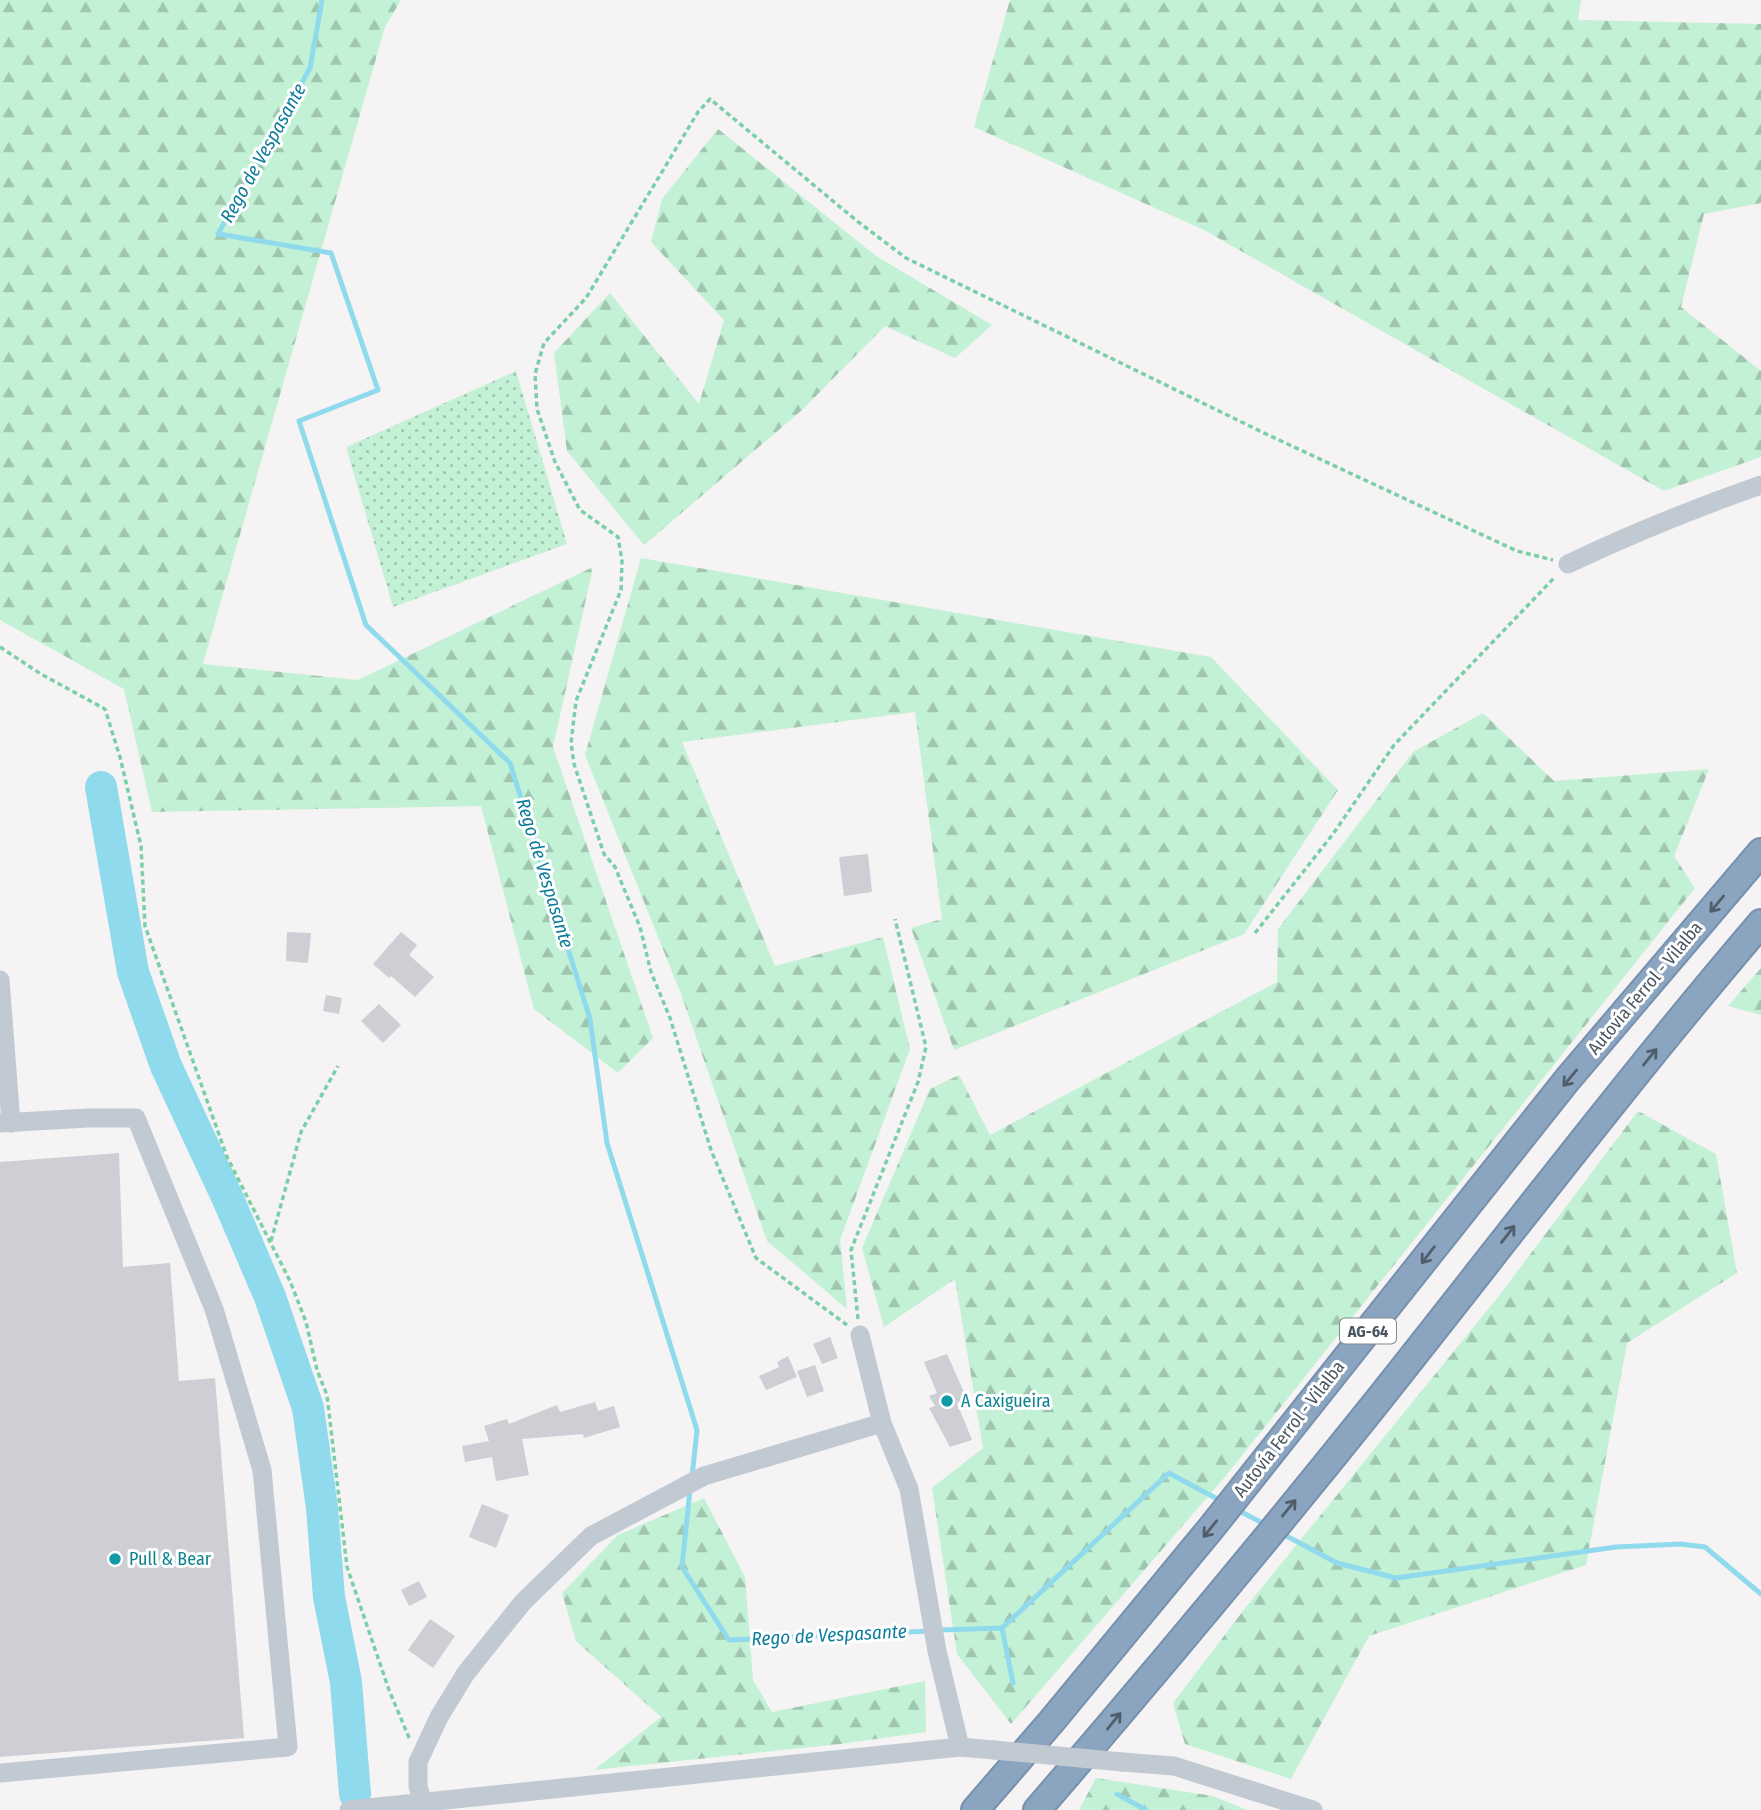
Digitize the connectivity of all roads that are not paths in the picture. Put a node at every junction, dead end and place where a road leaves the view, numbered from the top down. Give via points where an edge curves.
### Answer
1 (1761, 485) edge
2 (1567, 564) road end
3 (1761, 852) edge
4 (1761, 923) edge
5 (0, 980) edge
6 (6, 1123) edge
7 (860, 1335) road end
8 (882, 1423) junction
9 (960, 1747) junction
10 (0, 1773) edge
11 (423, 1803) junction
12 (395, 1808) edge
13 (349, 1810) edge
14 (975, 1810) edge
15 (1037, 1810) edge
16 (1313, 1810) edge

1 - 2 street
3 -> 14 highway, Autovía Ferrol - Vilalba / AG-64 via 1567,1080 1212,1527
15 -> 4 highway, AG-64 via 1370,1410
5 - 6 street
6 - 10 street via 136,1118 214,1308 262,1470 288,1746
7 - 8 street
8 - 9 street via 909,1489 937,1651
8 - 11 street via 704,1476 591,1536 523,1602 466,1673 418,1762
9 - 11 street
9 - 16 street, bridge via 1174,1766
11 - 12 street
12 - 13 street

